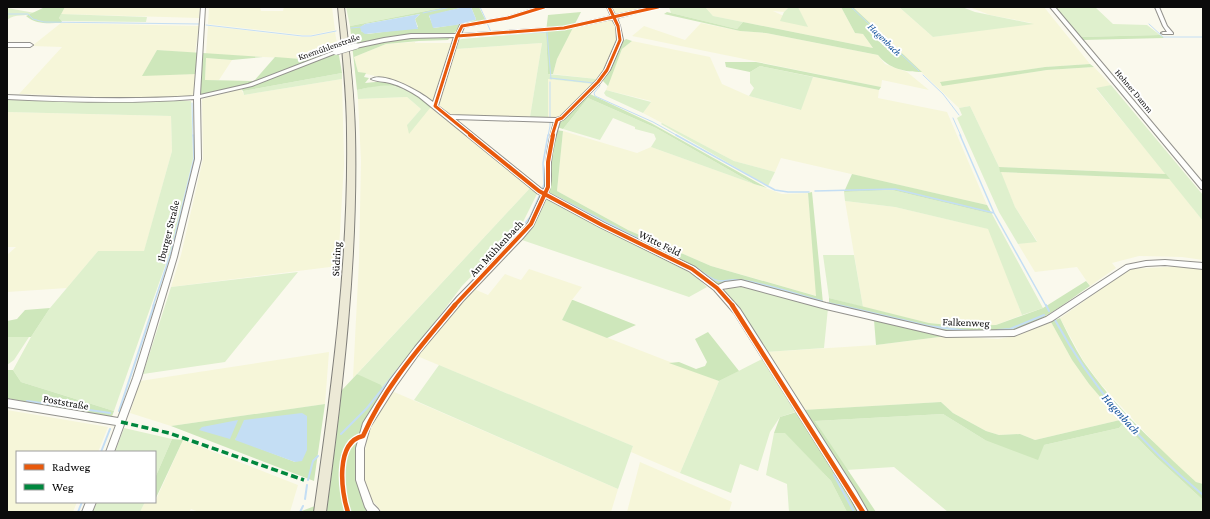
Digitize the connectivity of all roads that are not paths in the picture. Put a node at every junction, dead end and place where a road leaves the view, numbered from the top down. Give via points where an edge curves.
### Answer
1 (203, 7) edge
2 (341, 7) edge
3 (544, 7) edge
4 (609, 7) edge
5 (658, 7) edge
6 (1052, 7) edge
7 (1157, 7) edge
8 (614, 16) junction
9 (1163, 33) dead end
10 (456, 36) junction
11 (7, 45) edge
12 (30, 45) dead end
13 (374, 79) dead end
14 (197, 97) junction
15 (7, 98) edge
16 (435, 106) junction
17 (448, 117) junction
18 (552, 120) junction
19 (1203, 187) edge
20 (545, 194) junction
21 (1203, 266) edge
22 (717, 288) junction
23 (7, 403) edge
24 (121, 422) junction
25 (110, 451) edge
26 (320, 512) edge
27 (375, 512) edge
28 (863, 512) edge

1 - 14 street, Iburger Straße
2 - 26 main road, Südring via 351,99 352,164 348,275
3 - 10 street via 508,18 462,26
4 - 8 street
5 - 8 street, Knemühlenstraße
6 - 19 street, Hohner Damm
7 - 9 street via 1171,33
8 - 10 street, Knemühlenstraße via 564,28
8 - 18 street via 620,31 620,40 607,70 562,118
10 - 14 street, Knemühlenstraße, bridge via 411,36 356,46 250,85
10 - 16 street
11 - 12 street
13 - 16 street, Witte Feld via 406,86
14 - 15 street, Knemühlenstraße via 159,100
14 - 24 street, Iburger Straße via 198,159 174,257
16 - 17 street, Witte Feld
17 - 18 street
17 - 20 street, Witte Feld
18 - 20 street, Am Mühlenbach via 548,187
20 - 22 street, Witte Feld via 692,269
20 - 27 street, Am Mühlenbach via 531,224 460,299 418,349 372,415 363,436 359,464 364,493
21 - 22 street, Falkenweg via 1184,262 1128,266 1049,318 1014,333 946,334 741,283
22 - 28 street, Witte Feld via 737,311
23 - 24 street, Poststraße
24 - 25 street, Iburger Straße

